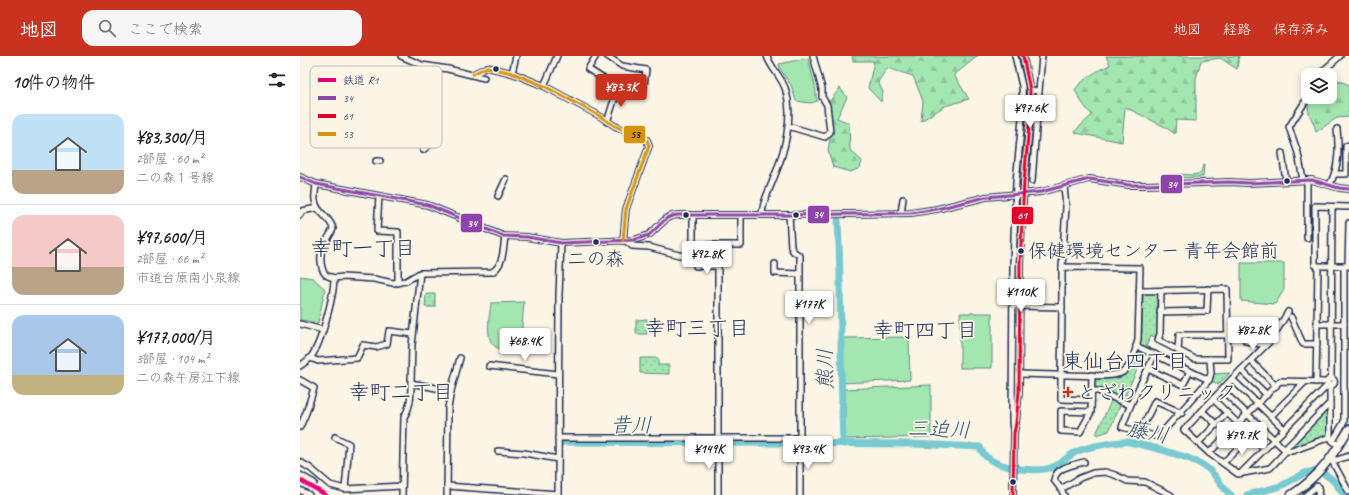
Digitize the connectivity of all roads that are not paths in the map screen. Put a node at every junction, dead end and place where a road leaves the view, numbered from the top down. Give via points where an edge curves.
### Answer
1 (401, 56) edge
2 (516, 56) edge
3 (557, 56) edge
4 (596, 56) edge
5 (606, 56) edge
6 (767, 56) edge
7 (813, 56) edge
8 (1016, 56) edge
9 (1023, 56) edge
10 (1042, 56) edge
11 (1340, 56) edge
12 (428, 66) edge
13 (1326, 68) edge
14 (442, 69) edge
15 (512, 73) junction
16 (473, 74) junction
17 (484, 78) dead end
18 (544, 86) junction
19 (618, 88) junction
20 (1030, 90) junction
21 (1040, 91) junction
22 (1304, 104) edge
23 (607, 122) junction
24 (788, 126) junction
25 (1338, 129) dead end
26 (1349, 145) edge
27 (425, 148) edge
28 (423, 150) dead end
29 (1282, 153) dead end
30 (1335, 174) junction
31 (300, 177) edge
32 (506, 179) dead end
33 (1305, 180) junction
34 (1032, 181) dead end
35 (1286, 181) junction
36 (316, 184) junction
37 (1330, 184) junction
38 (1064, 186) junction
39 (1349, 189) edge
40 (1016, 194) junction
41 (1024, 194) junction
42 (379, 196) junction
43 (498, 196) dead end
44 (903, 200) dead end
45 (1332, 206) junction
46 (1349, 207) edge
47 (317, 208) junction
48 (901, 213) junction
49 (300, 215) edge
50 (693, 215) junction
51 (741, 215) junction
52 (762, 215) junction
53 (789, 215) junction
54 (1349, 223) edge
55 (505, 237) junction
56 (1307, 238) dead end
57 (624, 241) junction
58 (561, 243) junction
59 (775, 264) dead end
60 (696, 266) dead end
61 (718, 266) junction
62 (1318, 266) junction
63 (1331, 266) junction
64 (1347, 266) edge
65 (1062, 267) junction
66 (420, 273) junction
67 (800, 274) junction
68 (334, 278) junction
69 (398, 282) junction
70 (1208, 289) junction
71 (1139, 290) junction
72 (1161, 291) junction
73 (1012, 306) junction
74 (1019, 306) junction
75 (1062, 307) junction
76 (1160, 312) junction
77 (1288, 312) dead end
78 (1291, 318) dead end
79 (1246, 322) dead end
80 (1346, 322) edge
81 (300, 324) edge
82 (1317, 324) junction
83 (1331, 324) junction
84 (1280, 325) junction
85 (323, 330) junction
86 (413, 334) junction
87 (1228, 335) junction
88 (1347, 338) edge
89 (1246, 341) dead end
90 (1317, 344) junction
91 (1265, 345) junction
92 (1136, 346) junction
93 (1178, 351) junction
94 (1155, 354) junction
95 (310, 358) junction
96 (460, 358) dead end
97 (1210, 359) junction
98 (1251, 361) junction
99 (1346, 364) edge
100 (300, 366) edge
101 (489, 366) dead end
102 (1148, 369) junction
103 (1241, 370) junction
104 (1190, 371) junction
105 (558, 374) junction
106 (1019, 374) junction
107 (1061, 375) junction
108 (1092, 375) junction
109 (1232, 379) junction
110 (300, 380) edge
111 (1209, 380) junction
112 (1305, 382) junction
113 (1316, 382) junction
114 (411, 383) junction
115 (1329, 383) junction
116 (1276, 386) junction
117 (1222, 390) junction
118 (1092, 391) junction
119 (452, 392) junction
120 (1267, 395) junction
121 (1091, 400) junction
122 (1213, 400) junction
123 (1258, 404) junction
124 (1130, 405) junction
125 (1330, 405) junction
126 (1202, 411) junction
127 (1091, 412) junction
128 (1182, 412) junction
129 (1227, 413) junction
130 (1248, 414) junction
131 (1271, 416) junction
132 (1217, 424) junction
133 (1238, 424) junction
134 (300, 427) edge
135 (1284, 428) junction
136 (1349, 429) edge
137 (1140, 432) junction
138 (1014, 433) junction
139 (1250, 436) junction
140 (335, 437) dead end
141 (558, 438) junction
142 (1274, 439) junction
143 (1331, 439) junction
144 (718, 441) junction
145 (800, 442) junction
146 (1198, 443) junction
147 (1339, 446) junction
148 (1264, 449) junction
149 (1285, 450) junction
150 (498, 451) dead end
151 (1209, 453) junction
152 (1349, 456) edge
153 (558, 458) junction
154 (1331, 459) junction
155 (300, 462) edge
156 (1084, 462) dead end
157 (1223, 463) junction
158 (1242, 472) junction
159 (300, 475) edge
160 (314, 483) dead end
161 (402, 486) junction
162 (447, 486) junction
163 (345, 489) junction
164 (1061, 489) junction
165 (301, 492) edge
166 (1349, 492) edge
167 (309, 495) edge
168 (402, 495) edge
169 (447, 495) edge
170 (558, 495) edge
171 (718, 495) edge
172 (800, 495) edge
173 (1013, 495) edge
174 (1064, 495) edge
175 (1171, 495) edge
176 (1293, 495) edge
177 (1306, 495) edge
178 (1319, 495) edge

1 - 12 street
2 - 15 street
3 - 18 street
4 - 19 street via 588,69
5 - 19 street via 622,66 646,70 643,93
6 - 24 street via 786,89 790,116
7 - 24 street via 822,97 827,105 830,132 825,137
8 - 40 street via 1023,103
9 - 20 street
10 - 21 street
11 - 13 street
14 - 16 street
15 - 16 street via 487,67
15 - 18 street
16 - 17 street
18 - 23 street
19 - 23 street
20 - 21 street
20 - 41 street
21 - 34 street
22 - 33 street via 1289,127
23 - 57 street via 647,140 649,146 626,209
24 - 52 street via 779,167 763,206
25 - 30 street via 1339,147
26 - 30 street via 1346,146 1346,174
27 - 28 street
29 - 35 street
30 - 37 street
31 - 36 street
32 - 43 street
33 - 35 street
33 - 37 street
33 - 56 street
35 - 38 street via 1130,185 1089,179
36 - 42 street
36 - 47 street via 314,200
37 - 39 street
38 - 41 street
38 - 65 street via 1066,207
40 - 41 street
40 - 48 street
40 - 73 street
41 - 74 street
42 - 55 street via 434,207
42 - 69 street via 377,231 398,232
44 - 48 street
45 - 46 street
45 - 62 street via 1315,206 1315,265
45 - 63 street
47 - 49 street via 302,212
47 - 68 street via 333,227 321,254 324,272
48 - 53 street
50 - 51 street
50 - 51 street via 693,245 741,245
50 - 57 street via 672,216 649,235
51 - 52 street
52 - 53 street
53 - 67 street via 791,247 800,256
54 - 64 street
55 - 58 street via 527,237
55 - 66 street via 502,260 492,272
57 - 58 street
57 - 61 street via 632,246 649,247 679,255 714,256 718,258
58 - 105 street
59 - 67 street via 775,273
60 - 61 street
61 - 144 street
62 - 63 street
62 - 82 street
63 - 64 street
63 - 83 street
64 - 80 street
65 - 71 street via 1140,268
65 - 75 street
66 - 69 street via 406,281
66 - 86 street
67 - 145 street
68 - 69 street
68 - 85 street via 333,293
70 - 72 street
70 - 76 street via 1207,311
70 - 87 street via 1227,289
71 - 72 street
71 - 92 street
72 - 76 street
73 - 74 street
73 - 138 street
74 - 75 street
74 - 106 street
75 - 107 street
76 - 93 street via 1158,340
77 - 84 street
78 - 90 street via 1303,344
79 - 84 street
80 - 83 street
80 - 88 street
81 - 85 street
82 - 83 street
82 - 90 street
83 - 115 street
84 - 91 street
85 - 95 street
86 - 95 street via 389,331 387,344 376,347 363,345 357,358 318,361
86 - 114 street
87 - 93 street via 1179,335
87 - 97 street via 1228,359
88 - 99 street
89 - 91 street
90 - 113 street
91 - 98 street
92 - 94 street
92 - 108 street via 1123,372 1118,375
93 - 97 street via 1195,359
94 - 102 street
94 - 104 street
95 - 100 street
96 - 119 street
97 - 111 street
98 - 103 street
98 - 116 street
99 - 143 street via 1344,422
101 - 105 street
102 - 104 street via 1183,385
102 - 124 street
103 - 109 street
103 - 120 street
104 - 111 street
105 - 141 street
106 - 107 street
106 - 138 street
107 - 108 street
107 - 121 street via 1061,399
108 - 118 street
109 - 117 street
109 - 123 street
110 - 134 street via 314,388
111 - 128 street
112 - 113 street
112 - 116 street via 1280,381
112 - 131 street
113 - 115 street
114 - 119 street
114 - 161 street via 411,400 404,416
115 - 125 street
115 - 135 street
116 - 120 street
117 - 122 street
117 - 130 street
118 - 121 street
118 - 124 street via 1098,391
119 - 162 street via 448,408
120 - 123 street
121 - 127 street
122 - 126 street
122 - 129 street
123 - 130 street
123 - 131 street
124 - 137 street via 1122,427
125 - 143 street
125 - 149 street
126 - 132 street
126 - 146 street via 1184,430
127 - 127 street via 1080,432 1061,431 1061,411
128 - 137 street via 1158,437
128 - 137 street via 1155,401
129 - 132 street
129 - 133 street
130 - 133 street
130 - 142 street
131 - 135 street
132 - 146 street
133 - 139 street
133 - 151 street
135 - 142 street
136 - 147 main road
138 - 173 street
139 - 148 street
139 - 157 street
140 - 163 street via 350,444
141 - 144 street
141 - 153 street
142 - 148 street
142 - 149 street
143 - 147 street
143 - 149 street via 1292,451
144 - 145 street
144 - 171 street
145 - 172 street
146 - 151 street
147 - 154 main road
148 - 158 street
149 - 158 street via 1270,468
150 - 153 street
151 - 157 street
152 - 154 street
153 - 170 street
154 - 166 street
154 - 176 main road
155 - 163 street via 330,485
156 - 164 street via 1060,469 1056,473 1054,480
157 - 158 street via 1238,474
159 - 160 street
161 - 163 street
161 - 168 street
162 - 169 street
162 - 170 street
164 - 174 street
164 - 175 street via 1080,478 1105,472 1127,481 1145,482
165 - 167 street
177 - 178 street via 1317,486

